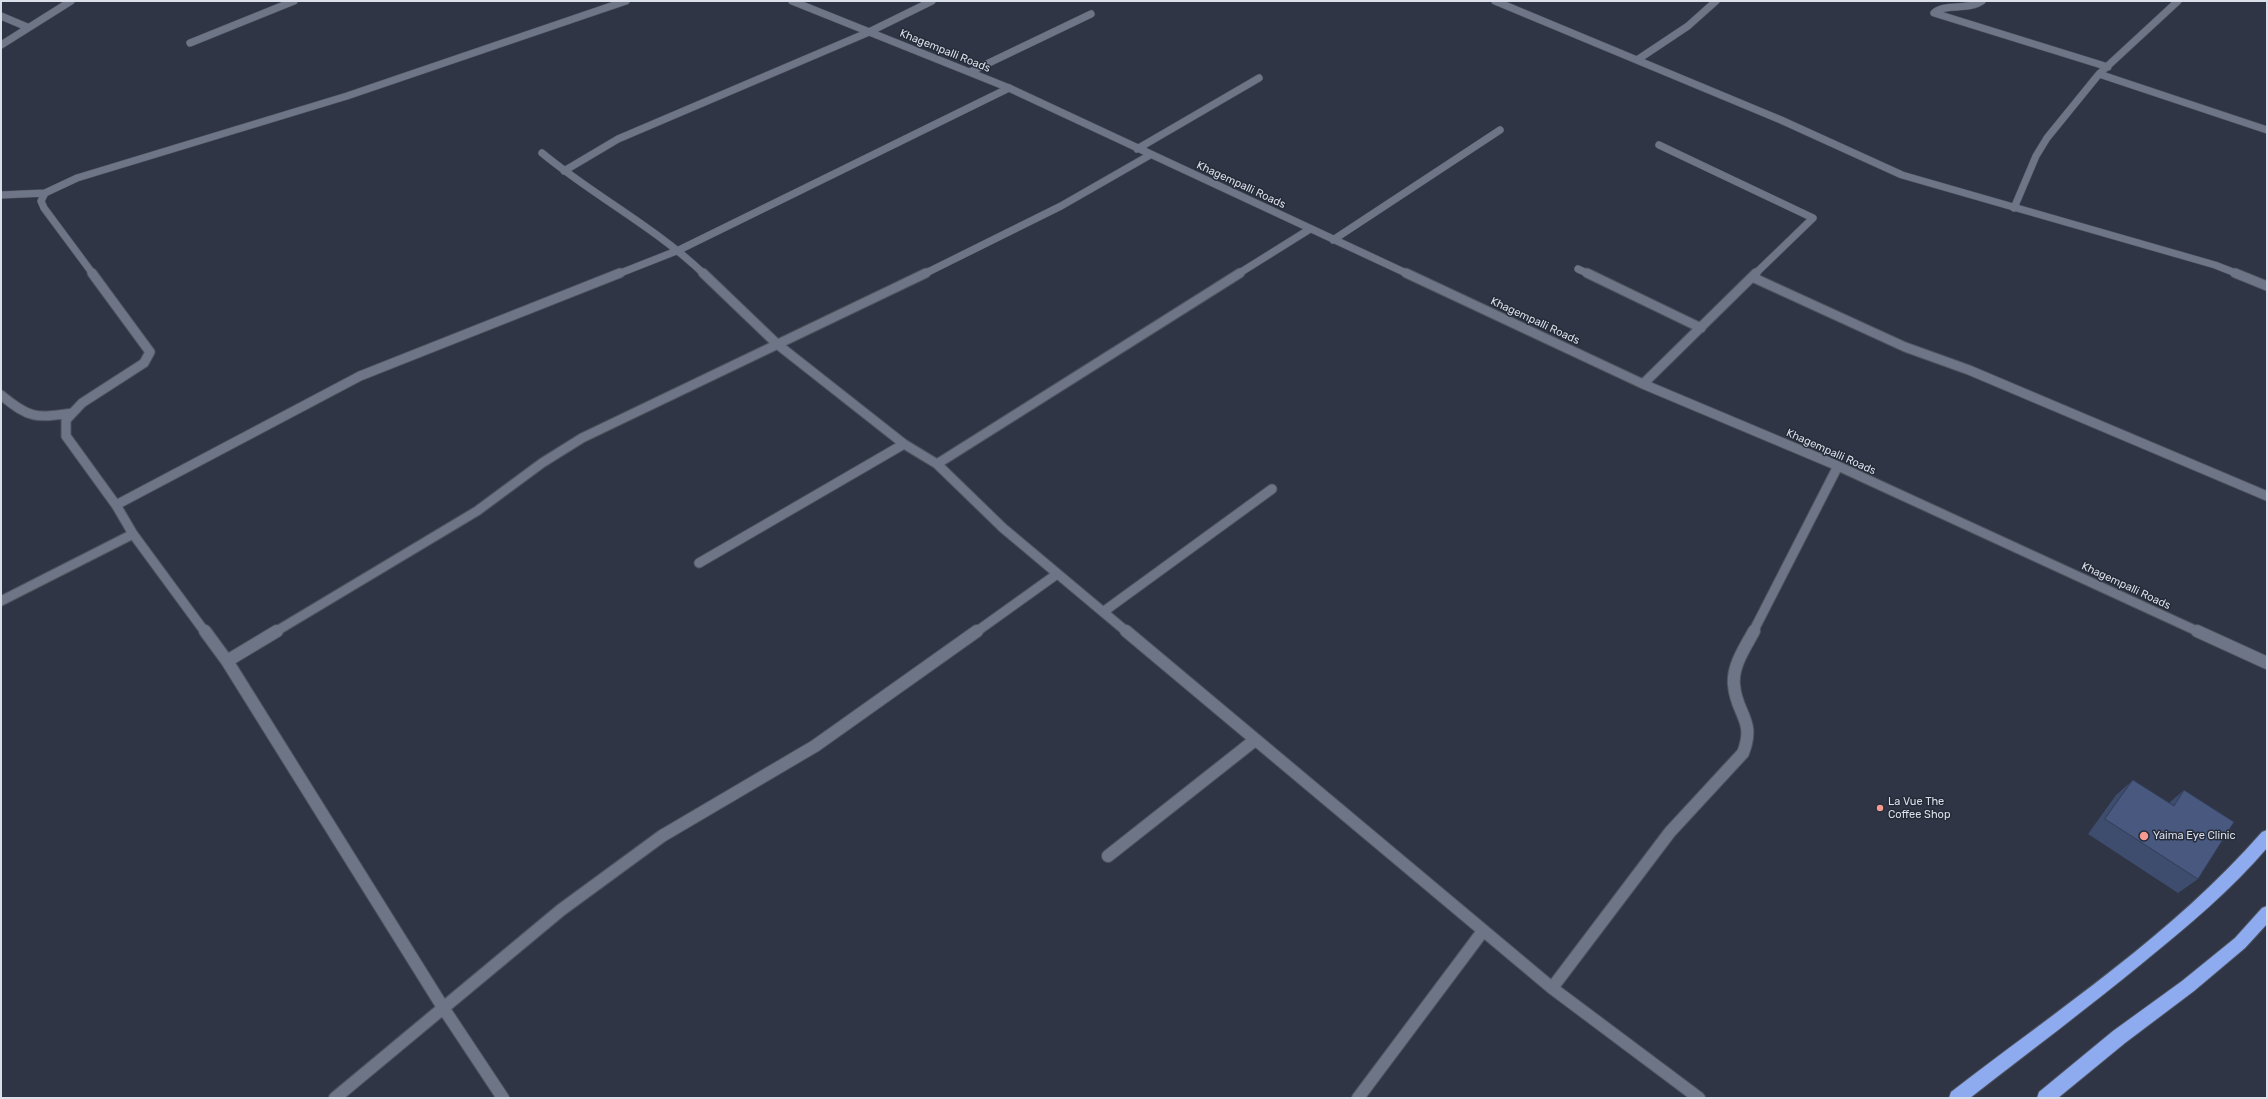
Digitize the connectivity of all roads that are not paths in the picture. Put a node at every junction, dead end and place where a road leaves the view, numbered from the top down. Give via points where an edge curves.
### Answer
1 (71, 1) edge
2 (294, 1) edge
3 (626, 1) edge
4 (792, 1) edge
5 (932, 1) edge
6 (1494, 1) edge
7 (1716, 1) edge
8 (1982, 1) edge
9 (2178, 1) edge
10 (1091, 14) dead end
11 (1, 16) edge
12 (27, 27) junction
13 (868, 32) junction
14 (190, 43) dead end
15 (1, 46) edge
16 (1637, 60) junction
17 (2108, 67) junction
18 (970, 72) junction
19 (2099, 74) junction
20 (1259, 78) dead end
21 (1009, 88) junction
22 (1500, 130) dead end
23 (2267, 130) edge
24 (1659, 145) dead end
25 (1137, 149) junction
26 (542, 153) dead end
27 (1150, 155) junction
28 (564, 171) junction
29 (45, 194) junction
30 (1, 195) edge
31 (2014, 208) junction
32 (1310, 229) junction
33 (1333, 240) junction
34 (679, 250) junction
35 (1578, 269) dead end
36 (1752, 277) junction
37 (2267, 286) edge
38 (1700, 328) junction
39 (777, 344) junction
40 (1643, 384) junction
41 (1, 395) edge
42 (72, 413) junction
43 (904, 444) junction
44 (937, 464) junction
45 (1838, 466) junction
46 (1272, 488) dead end
47 (2267, 496) edge
48 (116, 505) junction
49 (133, 534) junction
50 (699, 563) dead end
51 (1057, 574) junction
52 (1, 601) edge
53 (1103, 612) junction
54 (227, 661) junction
55 (2267, 663) edge
56 (1255, 740) junction
57 (2267, 837) edge
58 (1108, 856) dead end
59 (2267, 913) edge
60 (1483, 931) junction
61 (1552, 988) junction
62 (444, 1009) junction
63 (335, 1098) edge
64 (503, 1098) edge
65 (1358, 1098) edge
66 (1699, 1098) edge
67 (1958, 1098) edge
68 (2044, 1098) edge

1 - 12 street
2 - 14 street
3 - 29 street via 347,96 77,178
4 - 13 street, Khagempalli Roads
5 - 13 street
6 - 16 street
7 - 16 street via 1690,26
8 - 17 street via 1971,5 1946,7 1934,13
9 - 17 street
10 - 18 street
11 - 12 street
12 - 15 street
13 - 18 street, Khagempalli Roads
13 - 28 street via 618,139
16 - 31 street via 1782,120 1902,175
17 - 19 street
18 - 21 street, Khagempalli Roads
19 - 23 street
19 - 31 street via 2047,138 2036,156
20 - 25 street
21 - 25 street, Khagempalli Roads
21 - 34 street
22 - 33 street
24 - 36 street via 1813,218
25 - 27 street, Khagempalli Roads
26 - 28 street
27 - 32 street, Khagempalli Roads
27 - 39 street via 1061,206
28 - 34 street
29 - 30 street via 16,192
29 - 42 street via 41,201 44,208 150,352 144,363 82,403
31 - 37 street via 2215,265
32 - 33 street, Khagempalli Roads
32 - 44 street
33 - 40 street, Khagempalli Roads
34 - 39 street
34 - 48 street via 360,376
35 - 38 street
36 - 38 street
36 - 47 street via 1904,347 1969,370
38 - 40 street
39 - 43 street
39 - 54 street via 562,449 477,511
40 - 45 street, Khagempalli Roads
41 - 42 street via 22,413 30,416 38,418
42 - 48 street via 66,420 66,436
43 - 44 street
43 - 50 street
44 - 51 street via 1003,528
45 - 55 street, Khagempalli Roads
45 - 61 street via 1735,668 1734,686 1747,721 1749,740 1743,754 1670,832
46 - 53 street
48 - 49 street
49 - 52 street
49 - 54 street
51 - 53 street
51 - 62 street via 815,746 662,836 561,910
53 - 56 street
54 - 62 street
56 - 58 street
56 - 60 street
57 - 67 highway via 2225,883 2158,942 2082,1004
59 - 68 highway via 2234,948
60 - 61 street
60 - 65 street
61 - 66 street
62 - 63 street
62 - 64 street

